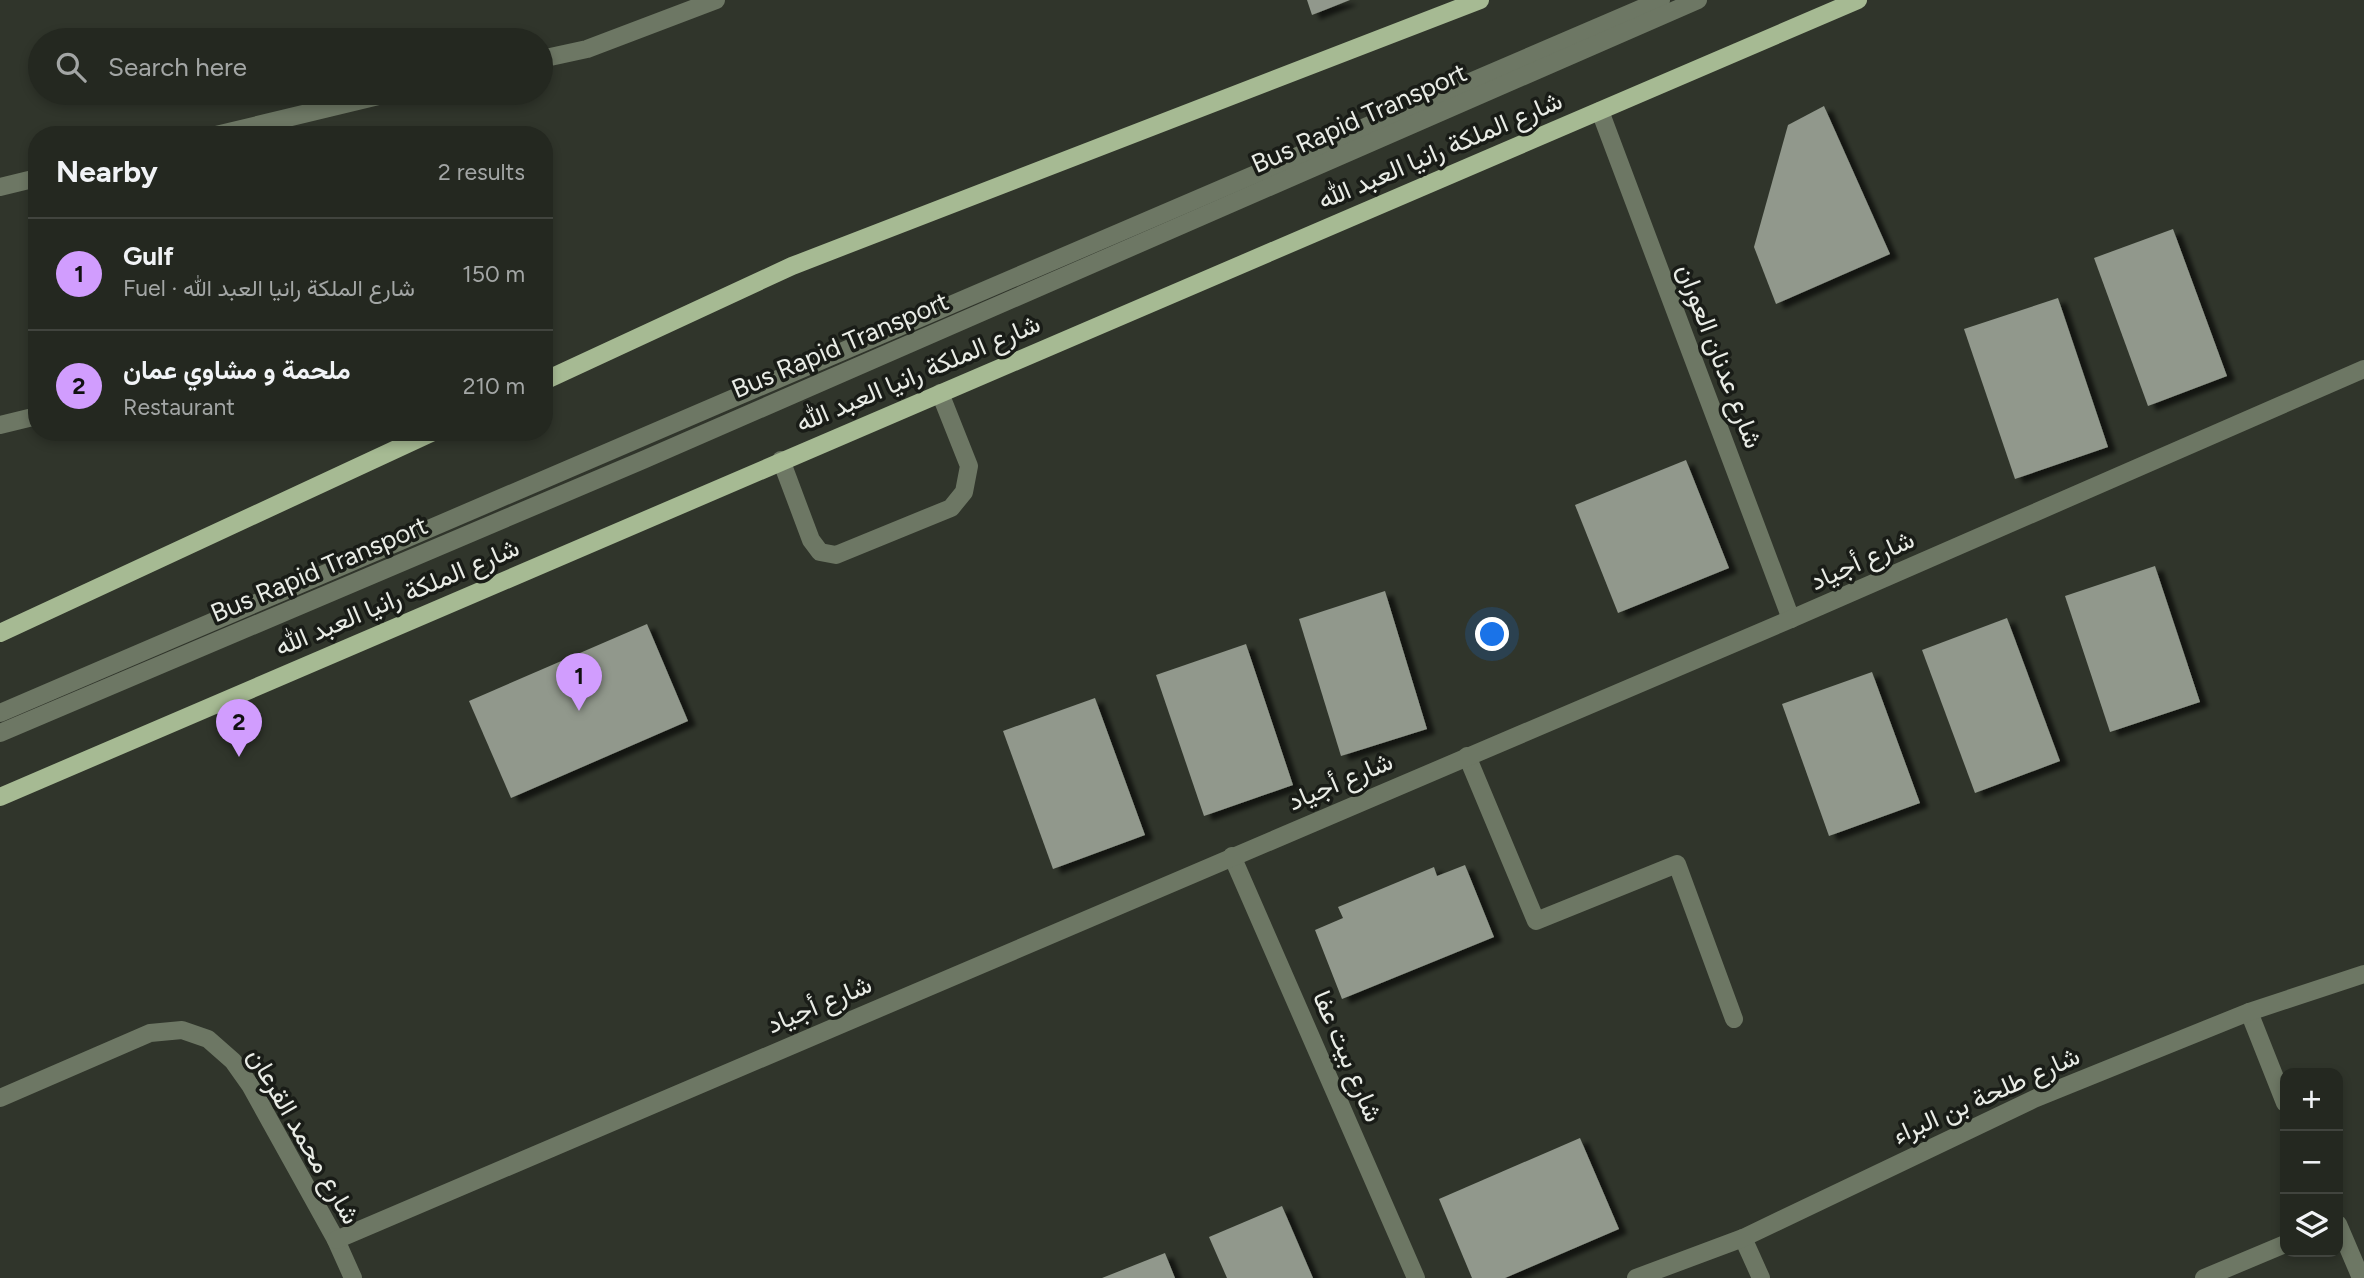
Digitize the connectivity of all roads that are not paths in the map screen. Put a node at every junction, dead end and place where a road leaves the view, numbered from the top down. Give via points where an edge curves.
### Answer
1 (716, 0) edge
2 (1480, 0) edge
3 (1661, 0) edge
4 (1698, 0) edge
5 (1858, 0) edge
6 (553, 56) edge
7 (341, 105) edge
8 (1600, 110) junction
9 (254, 126) edge
10 (28, 180) edge
11 (0, 187) edge
12 (2364, 369) edge
13 (553, 377) edge
14 (940, 393) junction
15 (28, 418) edge
16 (0, 425) edge
17 (414, 441) edge
18 (781, 460) junction
19 (1791, 619) junction
20 (0, 633) edge
21 (0, 713) edge
22 (0, 733) edge
23 (1467, 756) junction
24 (0, 797) edge
25 (1232, 856) junction
26 (2364, 974) edge
27 (2249, 1012) junction
28 (1734, 1019) dead end
29 (2280, 1090) edge
30 (0, 1098) edge
31 (2343, 1236) edge
32 (1743, 1238) junction
33 (336, 1240) junction
34 (2280, 1246) edge
35 (353, 1278) edge
36 (1416, 1278) edge
37 (1636, 1278) edge
38 (1761, 1278) edge
39 (2204, 1278) edge
40 (2361, 1278) edge

1 - 6 street via 587,49
2 - 13 main road via 792,266
3 - 21 street, Bus Rapid Transport
4 - 22 street, Bus Rapid Transport via 630,465
5 - 8 main road, شارع الملكة رانيا العبد الله
7 - 9 street
8 - 14 main road, شارع الملكة رانيا العبد الله
8 - 19 street, شارع عدنان العوران
10 - 11 street
12 - 19 street, شارع أجياد
14 - 18 main road, شارع الملكة رانيا العبد الله
14 - 18 street via 969,466 964,492 951,508 836,555 820,552 811,540
15 - 16 street
17 - 20 main road
18 - 24 main road, شارع الملكة رانيا العبد الله
19 - 23 street, شارع أجياد
23 - 25 street, شارع أجياد
23 - 28 street via 1536,921 1677,864
25 - 33 street, شارع أجياد
25 - 36 street, شارع بيت عفا
26 - 27 street, شارع طلحة بن البراء
27 - 29 street
27 - 32 street, شارع طلحة بن البراء via 2034,1100
30 - 33 street, شارع محمد القرعان via 150,1032 166,1029 197,1034 222,1049 250,1086
31 - 40 street
32 - 37 street, شارع طلحة بن البراء
32 - 38 street
33 - 35 street, شارع محمد القرعان
34 - 39 street

